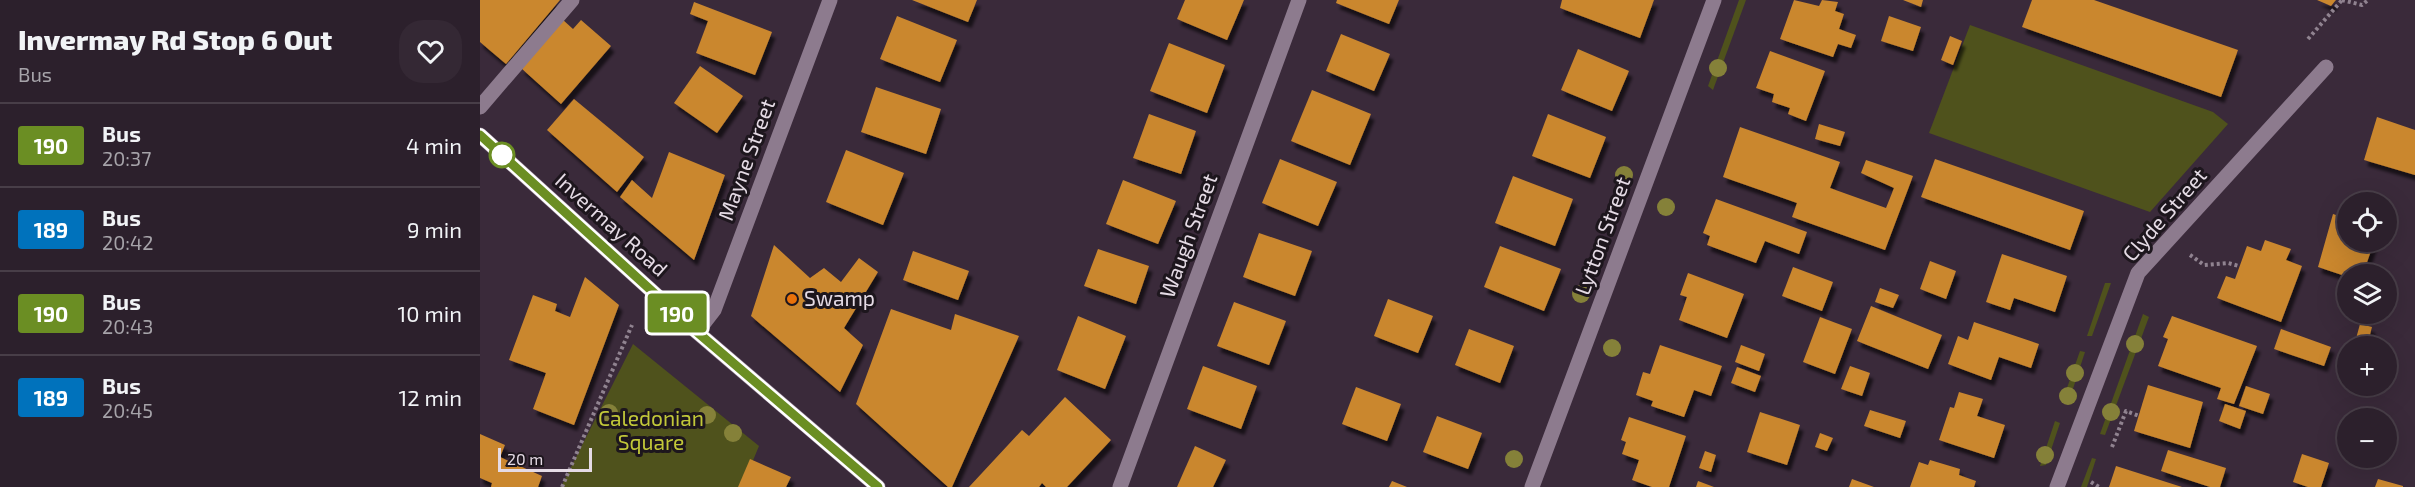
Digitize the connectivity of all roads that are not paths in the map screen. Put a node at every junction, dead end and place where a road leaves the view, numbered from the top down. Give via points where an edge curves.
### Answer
1 (572, 0) edge
2 (830, 0) edge
3 (1299, 0) edge
4 (1714, 0) edge
5 (2326, 67) dead end
6 (480, 107) edge
7 (480, 135) edge
8 (697, 332) junction
9 (878, 487) edge
10 (1119, 487) edge
11 (1532, 487) edge
12 (2057, 487) edge

1 - 6 street
2 - 8 street, Mayne Street via 714,310
3 - 10 street, Waugh Street
4 - 11 street, Lytton Street
5 - 12 street, Clyde Street via 2138,273
7 - 8 street, Invermay Road
8 - 9 street, Invermay Road

